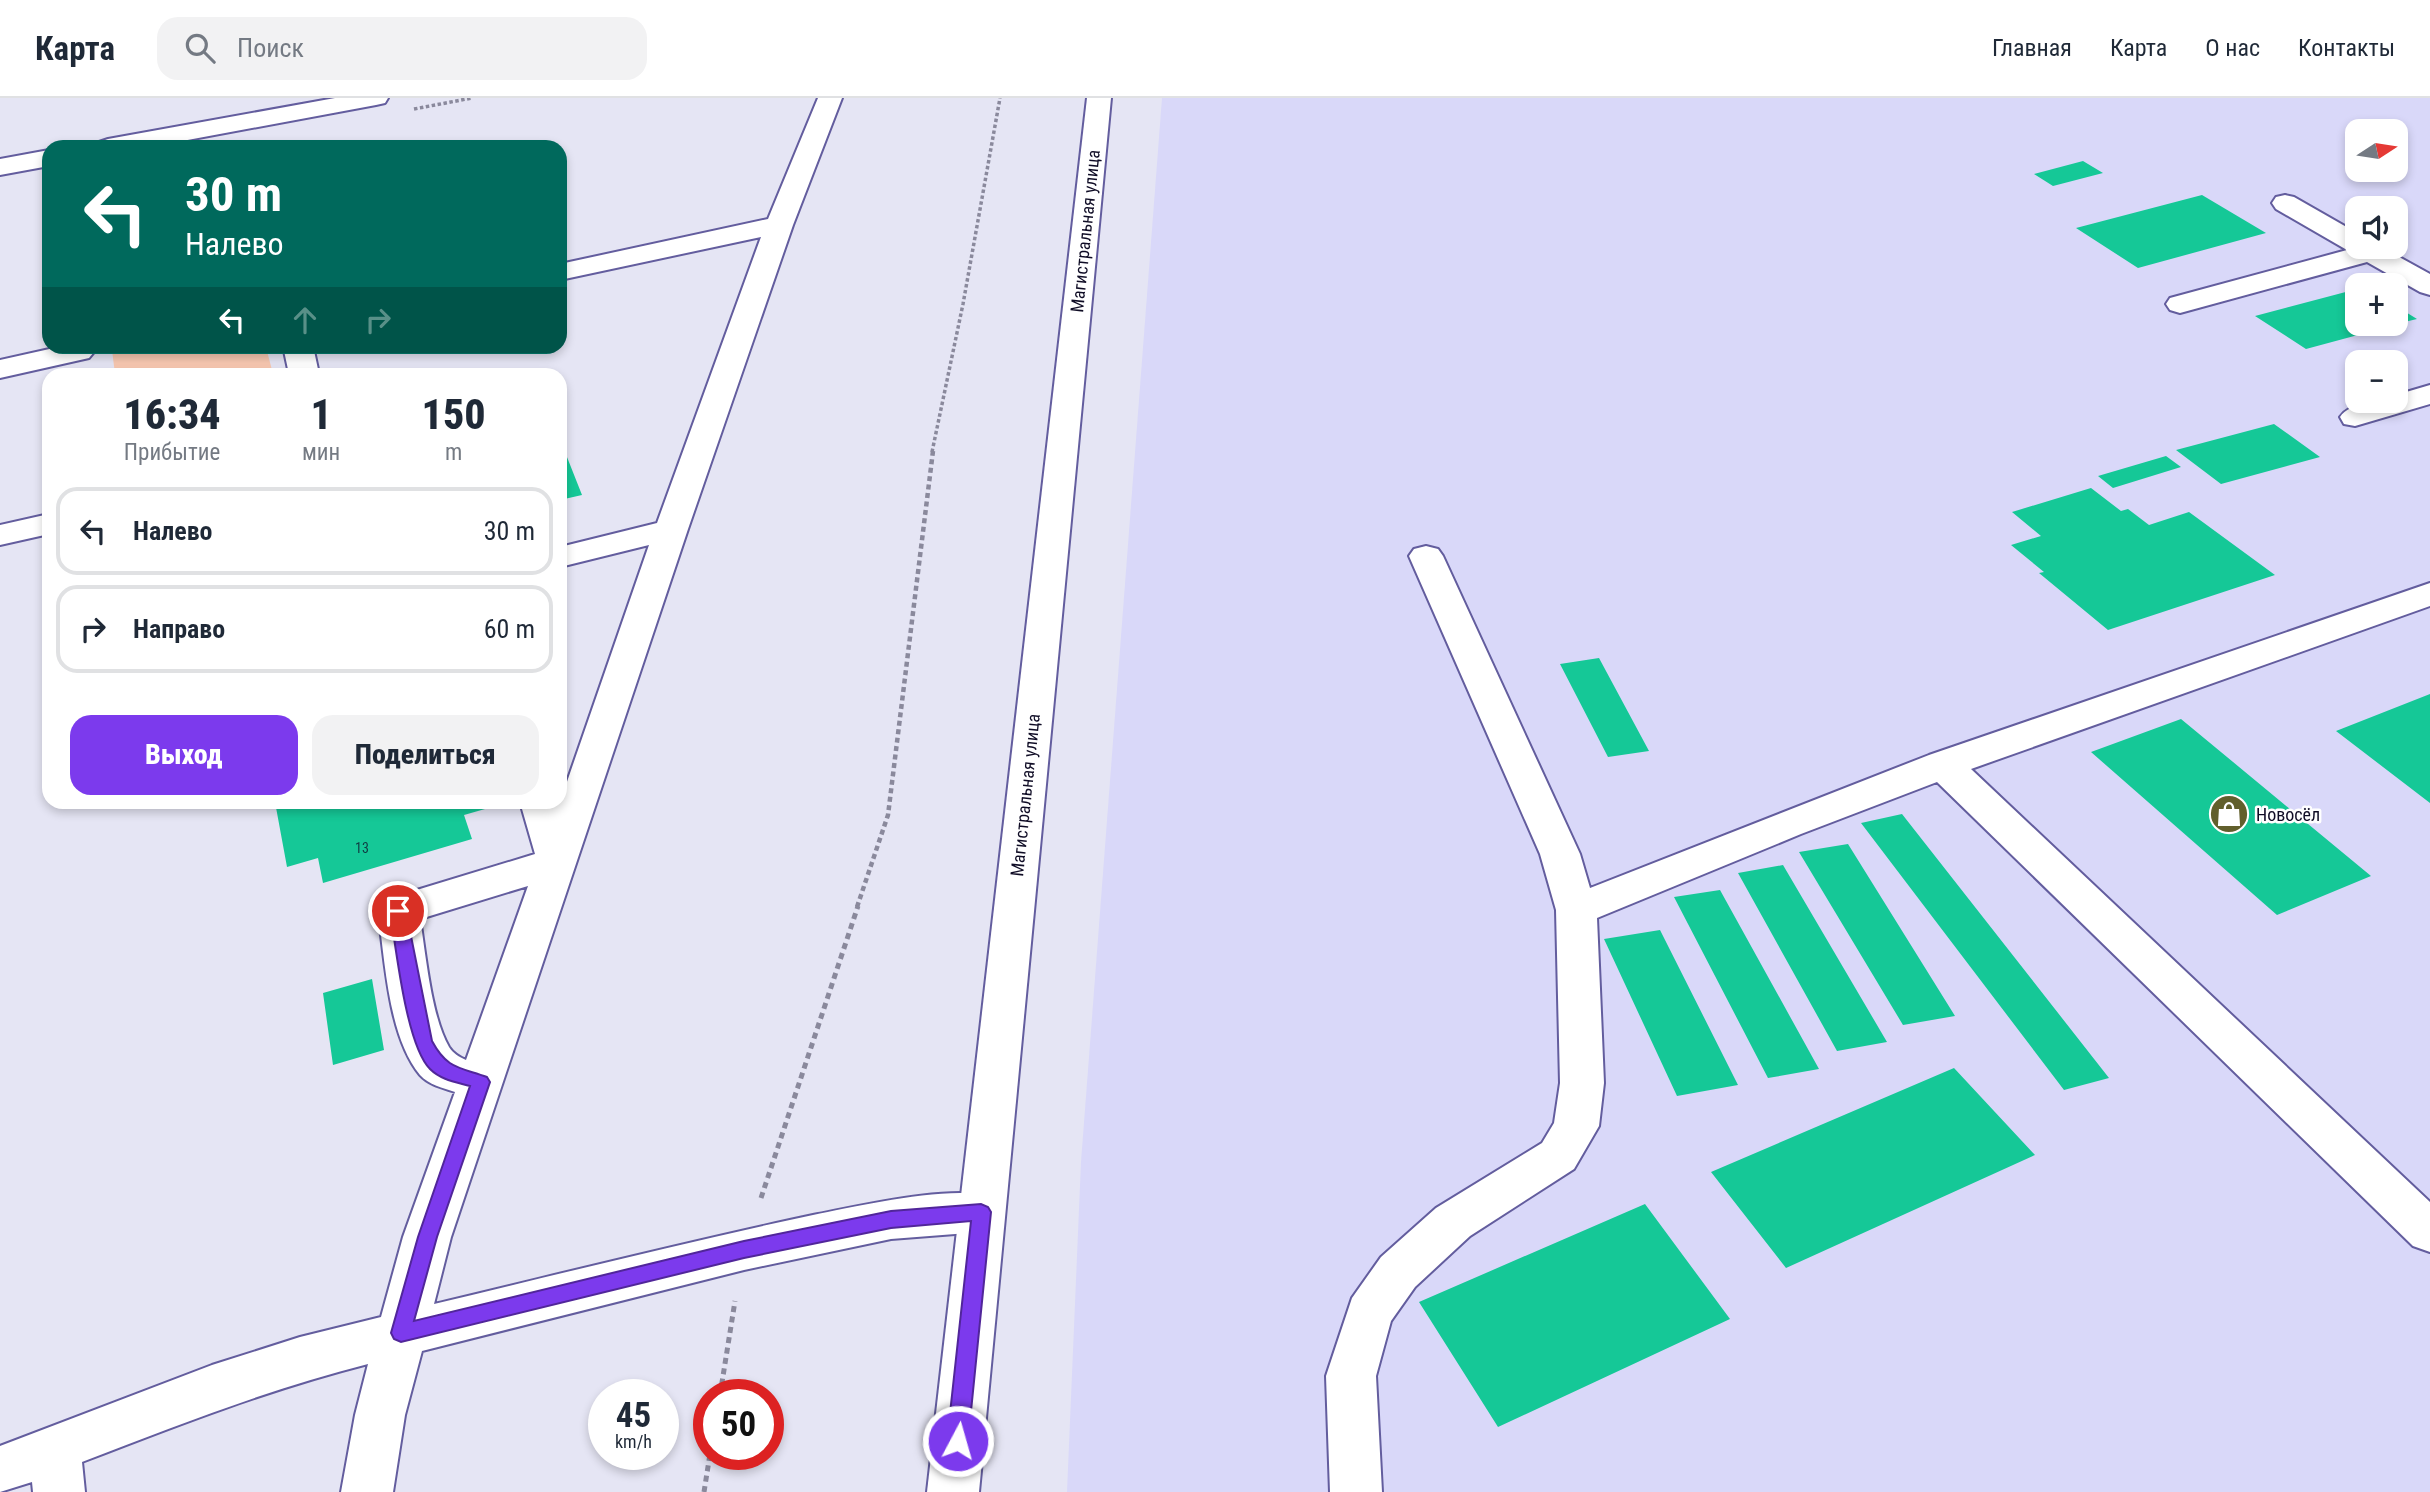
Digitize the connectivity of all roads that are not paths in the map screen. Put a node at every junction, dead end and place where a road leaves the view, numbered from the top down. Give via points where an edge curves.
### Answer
1 (376, 98) edge
2 (830, 98) edge
3 (1099, 98) edge
4 (146, 140) edge
5 (42, 159) edge
6 (0, 167) edge
7 (2285, 204) dead end
8 (779, 225) junction
9 (2345, 238) edge
10 (2345, 254) edge
11 (2382, 259) edge
12 (567, 270) edge
13 (2430, 286) edge
14 (2180, 304) dead end
15 (80, 358) edge
16 (0, 369) edge
17 (2430, 394) edge
18 (2355, 417) dead end
19 (42, 525) edge
20 (671, 529) junction
21 (0, 535) edge
22 (567, 555) edge
23 (1426, 556) dead end
24 (2430, 594) edge
25 (1942, 764) junction
26 (541, 809) edge
27 (557, 862) junction
28 (1576, 910) junction
29 (481, 1082) junction
30 (981, 1212) junction
31 (2430, 1232) edge
32 (401, 1333) junction
33 (0, 1470) edge
34 (57, 1470) edge
35 (367, 1492) edge
36 (953, 1492) edge
37 (1356, 1492) edge

1 - 4 main road
2 - 8 main road
3 - 30 main road, Магистральная улица
5 - 6 main road
7 - 9 main road
8 - 12 main road
8 - 20 main road
10 - 14 main road
11 - 13 main road
15 - 16 main road
17 - 18 main road
19 - 21 main road
20 - 22 main road
20 - 27 main road
23 - 28 main road via 1560,854
24 - 25 main road
25 - 28 main road via 1719,849
25 - 31 main road
26 - 27 main road
27 - 29 main road
27 - 29 main road via 398,911 423,1041 447,1072
28 - 37 main road via 1582,1083 1576,1126 1558,1156 1452,1222 1398,1272 1369,1313 1351,1376
29 - 32 main road
30 - 32 main road via 891,1219
30 - 36 main road, Магистральная улица
32 - 34 main road via 212,1388
32 - 35 main road
33 - 34 main road

